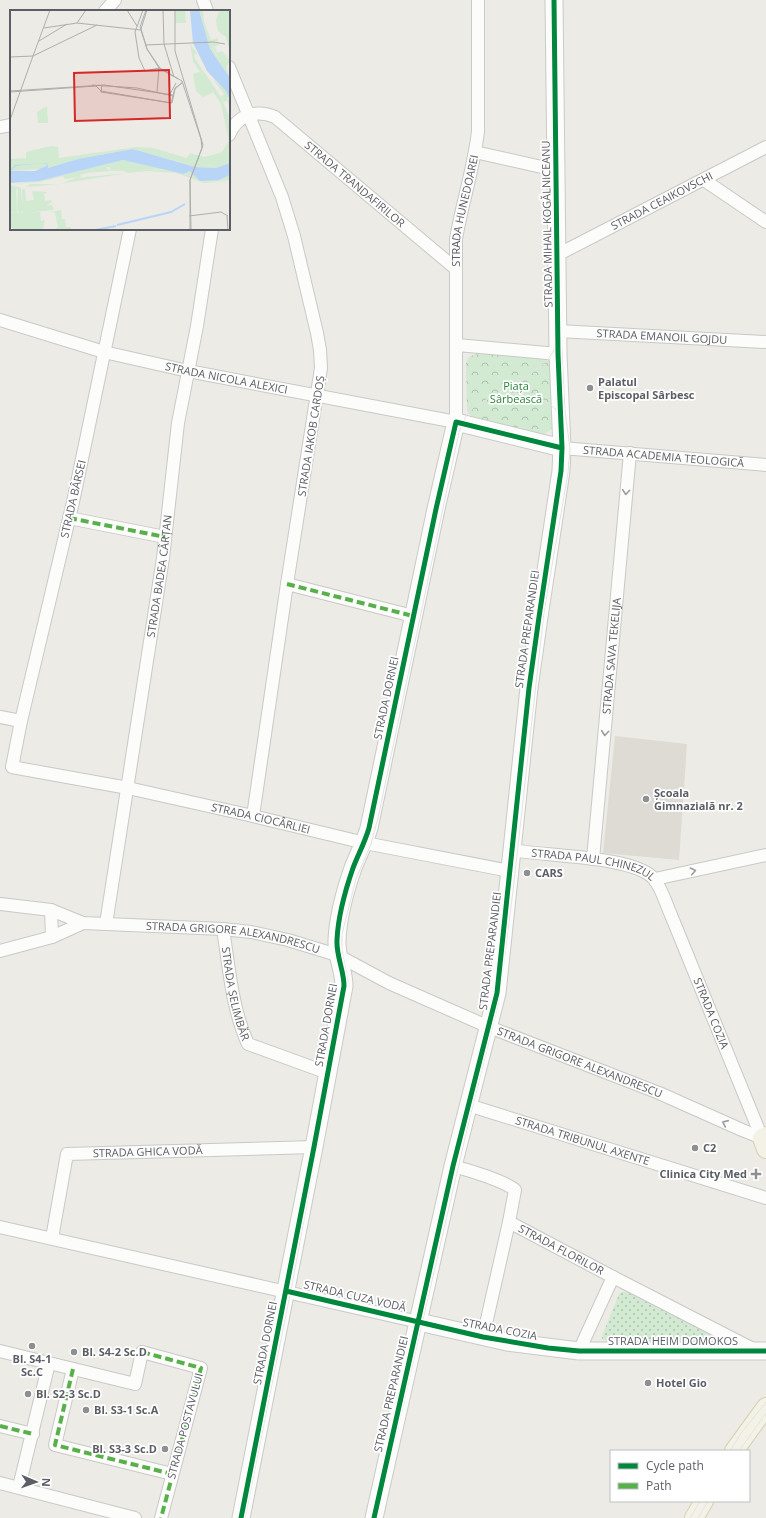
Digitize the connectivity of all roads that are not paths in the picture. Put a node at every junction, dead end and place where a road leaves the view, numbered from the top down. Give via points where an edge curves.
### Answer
1 (115, 0) edge
2 (203, 0) edge
3 (478, 0) edge
4 (554, 0) edge
5 (106, 10) edge
6 (207, 10) edge
7 (230, 69) edge
8 (249, 115) junction
9 (10, 125) edge
10 (0, 128) edge
11 (230, 132) edge
12 (766, 147) edge
13 (475, 152) junction
14 (555, 170) junction
15 (704, 180) junction
16 (766, 222) edge
17 (130, 230) edge
18 (212, 230) edge
19 (557, 255) junction
20 (456, 268) junction
21 (0, 320) edge
22 (558, 330) junction
23 (766, 342) edge
24 (457, 345) junction
25 (104, 352) junction
26 (558, 354) junction
27 (188, 371) junction
28 (318, 395) junction
29 (456, 422) junction
30 (562, 448) junction
31 (630, 454) junction
32 (766, 465) edge
33 (69, 518) junction
34 (165, 537) junction
35 (287, 584) junction
36 (413, 616) junction
37 (0, 717) edge
38 (21, 721) junction
39 (12, 768) joint
40 (128, 788) junction
41 (253, 816) junction
42 (365, 843) junction
43 (512, 850) junction
44 (766, 855) edge
45 (593, 859) junction
46 (510, 871) junction
47 (655, 879) junction
48 (0, 904) edge
49 (51, 910) junction
50 (82, 923) junction
51 (106, 924) junction
52 (223, 929) junction
53 (52, 937) junction
54 (0, 951) edge
55 (337, 955) junction
56 (489, 1027) junction
57 (328, 1073) junction
58 (468, 1105) junction
59 (765, 1141) edge
60 (314, 1146) junction
61 (454, 1166) junction
62 (766, 1198) edge
63 (509, 1222) junction
64 (0, 1227) edge
65 (52, 1238) junction
66 (613, 1277) junction
67 (286, 1291) junction
68 (419, 1322) junction
69 (483, 1337) junction
70 (761, 1350) edge
71 (0, 1351) edge
72 (579, 1351) junction
73 (49, 1363) junction
74 (73, 1369) junction
75 (766, 1407) edge
76 (0, 1426) edge
77 (33, 1434) junction
78 (735, 1450) edge
79 (172, 1474) junction
80 (0, 1483) edge
81 (19, 1487) junction
82 (703, 1502) edge
83 (375, 1517) edge
84 (135, 1518) edge
85 (160, 1518) edge
86 (241, 1518) edge
87 (694, 1518) edge

1 - 5 street
2 - 6 street
3 - 13 street, STRADA HUNEDOAREI via 479,94
4 - 14 main road, STRADA MIHAIL KOGĂLNICEANU
7 - 8 street, STRADA IAKOB CARDOȘ
8 - 11 street via 240,120
8 - 20 street, STRADA TRANDAFIRILOR via 259,112 275,117
8 - 28 street, STRADA IAKOB CARDOȘ via 282,197 294,236 320,350
9 - 10 street
12 - 15 street, STRADA CEAIKOVSCHI
13 - 14 street
13 - 20 street, STRADA HUNEDOAREI via 458,223
14 - 19 main road, STRADA MIHAIL KOGĂLNICEANU
15 - 16 street
15 - 19 street, STRADA CEAIKOVSCHI
17 - 25 street, STRADA BÂRSEI
18 - 27 street, STRADA BADEA CÂRȚAN
19 - 22 main road, STRADA MIHAIL KOGĂLNICEANU
20 - 24 street, STRADA HUNEDOAREI
21 - 25 street, STRADA NICOLA ALEXICI
22 - 23 street, STRADA EMANOIL GOJDU
22 - 26 main road, STRADA MIHAIL KOGĂLNICEANU
24 - 26 street
24 - 29 street, STRADA HUNEDOAREI
25 - 27 street, STRADA NICOLA ALEXICI
25 - 33 street, STRADA BÂRSEI
26 - 30 main road, STRADA MIHAIL KOGĂLNICEANU
27 - 28 street, STRADA NICOLA ALEXICI
27 - 34 street, STRADA BADEA CÂRȚAN via 178,423
28 - 29 street, STRADA NICOLA ALEXICI
28 - 35 street, STRADA IAKOB CARDOȘ
29 - 30 main road
29 - 36 main road, STRADA DORNEI
30 - 31 street, STRADA ACADEMIA TEOLOGICĂ
30 - 43 main road, STRADA PREPARANDIEI via 561,471 529,688
31 - 32 street, STRADA ACADEMIA TEOLOGICĂ
31 -> 45 street, STRADA SAVA TEKELIJA
33 - 34 street
33 - 38 street, STRADA BÂRSEI
34 - 40 street, STRADA BADEA CÂRȚAN
35 - 36 street
35 - 41 street, STRADA IAKOB CARDOȘ
36 - 42 main road, STRADA DORNEI
37 - 38 street
38 - 39 street, STRADA BÂRSEI
39 - 40 street, STRADA CIOCÂRLIEI
40 - 41 street, STRADA CIOCÂRLIEI
40 - 51 street, STRADA BADEA CÂRȚAN
41 - 42 street, STRADA CIOCÂRLIEI
42 - 46 street, STRADA CIOCÂRLIEI
42 - 55 main road, STRADA DORNEI via 353,869 344,901 338,929
43 - 45 street, STRADA PAUL CHINEZUL
43 - 46 main road, STRADA PREPARANDIEI
47 -> 44 street, STRADA PAUL CHINEZUL
45 - 47 street, STRADA PAUL CHINEZUL via 633,866
46 - 56 main road, STRADA PREPARANDIEI via 497,993
47 - 59 street, STRADA COZIA
48 - 49 street, STRADA GRIGORE ALEXANDRESCU
49 - 50 street, STRADA GRIGORE ALEXANDRESCU
49 - 53 street
50 - 51 street, STRADA GRIGORE ALEXANDRESCU
50 - 53 street
51 - 52 street, STRADA GRIGORE ALEXANDRESCU
52 - 55 street, STRADA GRIGORE ALEXANDRESCU via 288,940
52 - 57 street, STRADA ȘELIMBĂR via 231,983 242,1030 248,1044
53 - 54 street
55 - 56 street, STRADA GRIGORE ALEXANDRESCU via 389,983
55 - 57 main road, STRADA DORNEI via 344,986
56 - 58 main road, STRADA PREPARANDIEI
59 -> 56 street, STRADA GRIGORE ALEXANDRESCU via 659,1093
57 - 60 main road, STRADA DORNEI
58 - 61 main road, STRADA PREPARANDIEI
58 - 62 street, STRADA TRIBUNUL AXENTE
60 - 65 street, STRADA GHICA VODĂ via 67,1154
60 - 67 main road, STRADA DORNEI
61 - 63 street, STRADA FLORILOR via 515,1190
61 - 68 main road, STRADA PREPARANDIEI
63 - 66 street, STRADA FLORILOR
63 - 69 street, STRADA FLORILOR
64 - 65 street, STRADA CUZA VODĂ
65 - 67 street, STRADA CUZA VODĂ
66 - 70 street, STRADA HEIM DOMOKOS
66 - 72 street
67 - 68 street, STRADA CUZA VODĂ
67 - 86 main road, STRADA DORNEI
68 - 69 main road, STRADA COZIA
68 - 83 main road, STRADA PREPARANDIEI
69 - 72 main road, STRADA COZIA
70 - 72 main road, STRADA HEIM DOMOKOS
71 - 73 street, STRADA POSTAVULUI
73 - 74 street, STRADA POSTAVULUI
73 - 77 street
74 - 79 street via 55,1445
74 - 79 street, STRADA POSTAVULUI via 135,1384 142,1352 201,1368
75 - 78 main road
76 - 77 street
77 - 81 street
79 - 85 street, STRADA POSTAVULUI
80 - 81 street
81 - 84 street
82 - 87 main road

